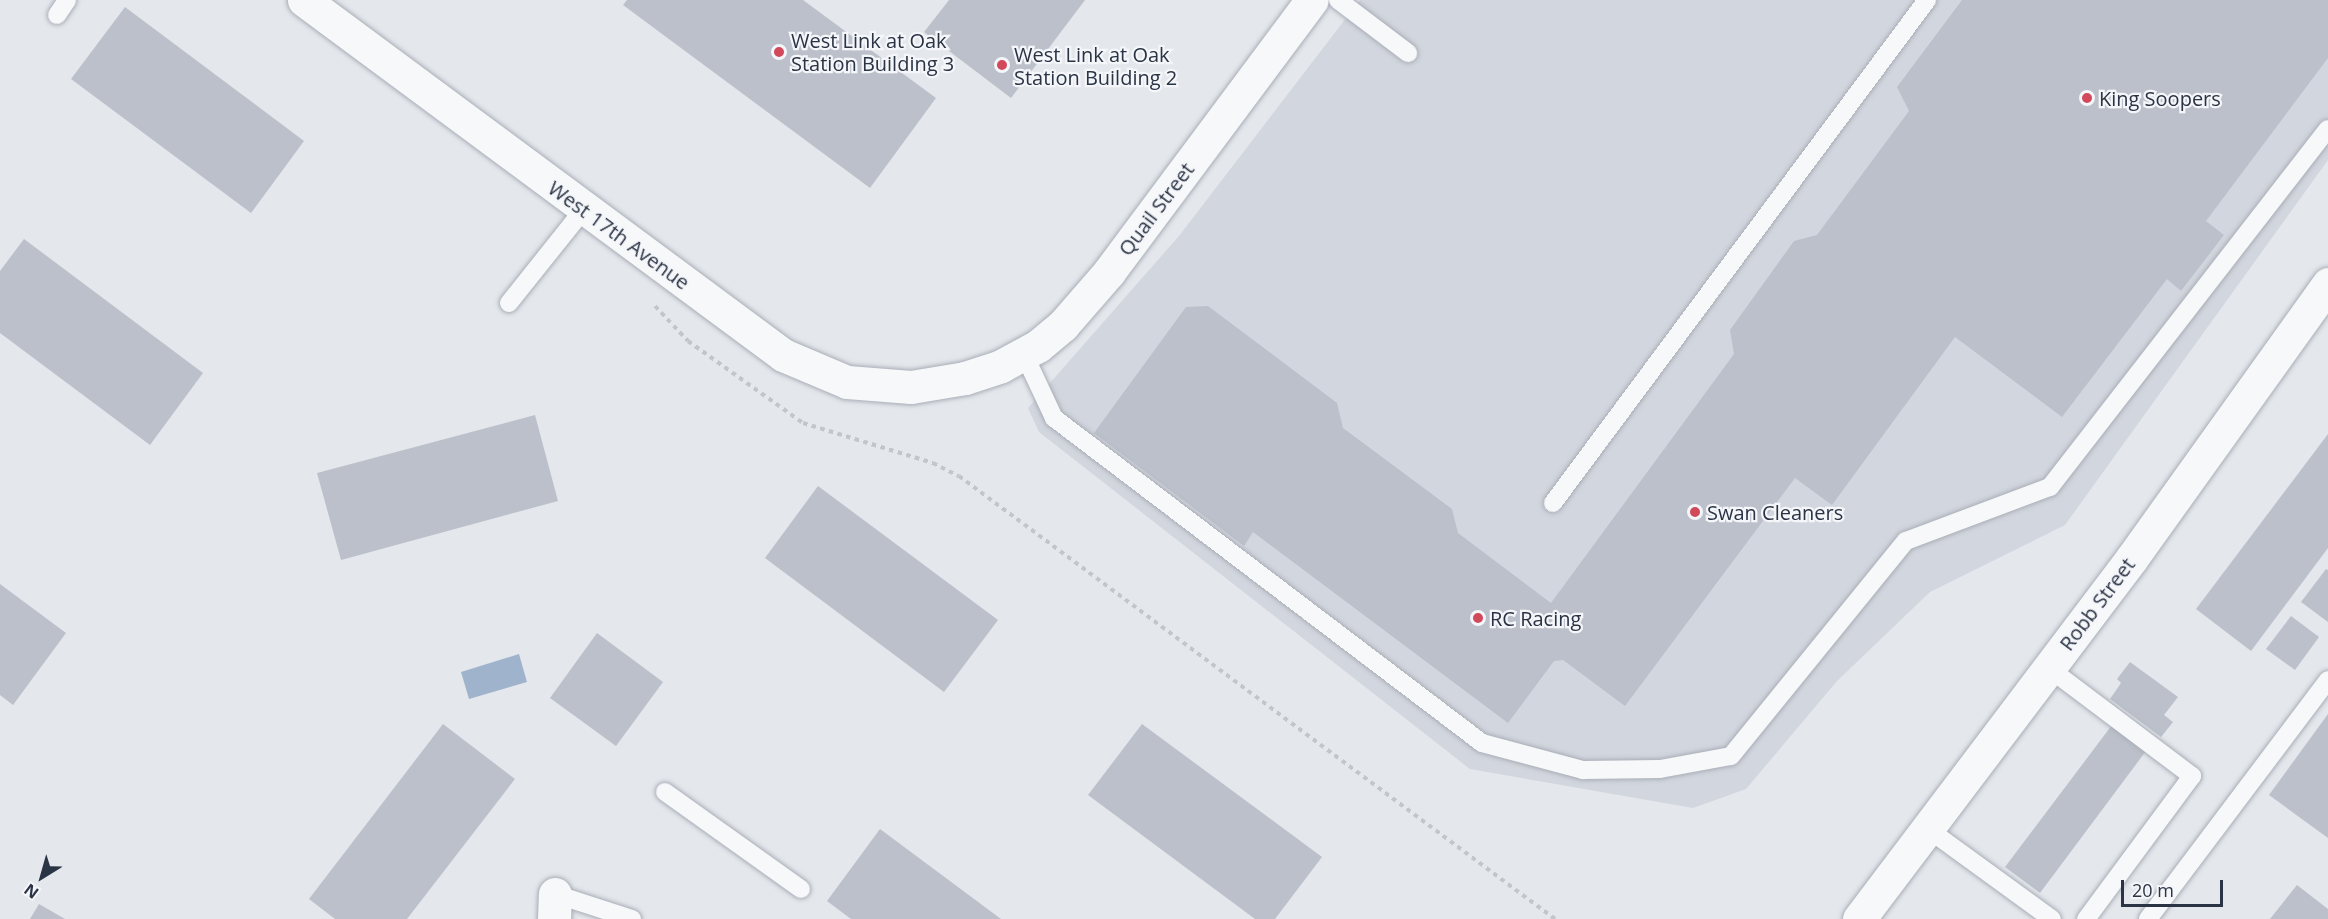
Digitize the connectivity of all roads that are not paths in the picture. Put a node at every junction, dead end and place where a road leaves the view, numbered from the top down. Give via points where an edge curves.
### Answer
1 (304, 0) edge
2 (1312, 0) edge
3 (1338, 0) edge
4 (1928, 0) edge
5 (1408, 53) dead end
6 (2328, 129) edge
7 (584, 209) junction
8 (2328, 284) edge
9 (509, 303) dead end
10 (1024, 354) junction
11 (965, 378) joint
12 (1553, 503) dead end
13 (2050, 669) junction
14 (2328, 680) edge
15 (665, 792) dead end
16 (1928, 828) junction
17 (801, 889) dead end
18 (554, 907) edge
19 (632, 919) edge
20 (1859, 919) edge
21 (2052, 919) edge
22 (2086, 919) edge
23 (2148, 919) edge

1 - 7 street, West 17th Avenue
2 - 10 street, Quail Street via 1091,295 1063,325
3 - 5 lane
4 - 12 lane
6 - 10 lane via 2050,487 1906,541 1731,756 1660,769 1583,770 1482,743 1054,418
7 - 9 lane
7 - 11 street, West 17th Avenue via 756,336 808,368 847,381 882,386 911,387
8 - 13 street, Robb Street
10 - 11 street, Quail Street
13 - 16 street, Robb Street
13 - 22 lane via 2192,776
14 - 23 lane
15 - 17 lane
16 - 20 street, Robb Street
16 - 21 lane
18 - 19 lane

